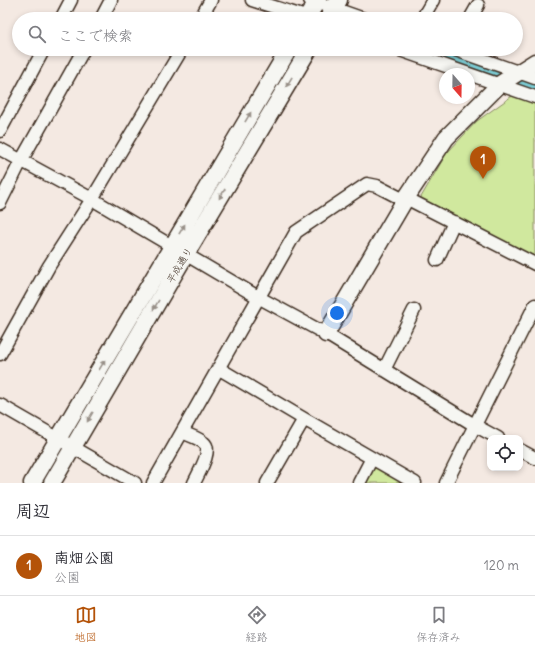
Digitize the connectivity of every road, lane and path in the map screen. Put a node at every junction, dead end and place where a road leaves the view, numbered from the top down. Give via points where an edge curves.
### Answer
1 (71, 0) edge
2 (111, 0) edge
3 (211, 0) edge
4 (252, 0) edge
5 (433, 0) edge
6 (315, 1) edge
7 (478, 5) dead end
8 (334, 9) edge
9 (65, 12) edge
10 (105, 12) edge
11 (204, 12) edge
12 (289, 12) edge
13 (310, 12) edge
14 (426, 12) edge
15 (474, 12) edge
16 (40, 56) edge
17 (80, 56) edge
18 (178, 56) edge
19 (285, 56) edge
20 (306, 56) edge
21 (418, 56) edge
22 (473, 56) edge
23 (535, 62) edge
24 (519, 72) junction
25 (535, 78) edge
26 (500, 84) junction
27 (535, 96) edge
28 (0, 131) edge
29 (0, 149) edge
30 (21, 160) junction
31 (92, 199) junction
32 (405, 199) junction
33 (0, 203) edge
34 (454, 222) junction
35 (172, 246) junction
36 (186, 254) junction
37 (438, 260) dead end
38 (535, 264) edge
39 (258, 297) junction
40 (535, 305) edge
41 (414, 310) dead end
42 (530, 330) edge
43 (326, 334) junction
44 (0, 354) edge
45 (218, 368) junction
46 (384, 370) junction
47 (0, 405) edge
48 (304, 419) junction
49 (476, 426) junction
50 (182, 432) junction
51 (492, 435) edge
52 (66, 442) junction
53 (523, 452) edge
54 (372, 458) junction
55 (535, 458) edge
56 (32, 483) edge
57 (52, 483) edge
58 (135, 483) edge
59 (152, 483) edge
60 (194, 483) edge
61 (267, 483) edge
62 (359, 483) edge
63 (415, 483) edge
64 (446, 483) edge

1 - 9 street
2 - 10 street
3 - 11 street
4 - 12 street
5 - 14 street
6 - 8 street
6 - 13 street
7 - 15 street
16 - 28 street
17 - 30 street
18 - 31 street
35 -> 19 street, 平成通り
20 -> 36 street, 平成通り
21 - 26 street
22 - 24 street
23 - 24 street
24 - 25 street
24 - 26 street
26 - 27 street
26 - 32 street via 446,138
29 - 30 street
30 - 31 street
30 - 33 street
31 - 35 street
31 - 44 street via 49,266
32 - 34 street
32 - 39 street via 367,184 296,232
32 - 43 street
34 - 37 street
34 - 38 street
35 - 36 street
52 -> 35 street, 平成通り
36 - 39 street
36 -> 52 street, 平成通り
39 - 43 street
39 - 45 street
40 - 42 street
41 - 46 street
42 - 49 street
43 - 46 street
45 - 48 street
45 - 50 street
46 - 49 street
47 - 52 street
48 - 54 street
48 - 61 street
49 - 51 street
49 - 64 street
50 - 59 street
50 - 60 street via 204,443 207,448 207,454
52 - 56 street, 平成通り
52 - 57 street, 平成通り
52 - 58 street
53 - 55 street
54 - 62 street
54 - 63 street

